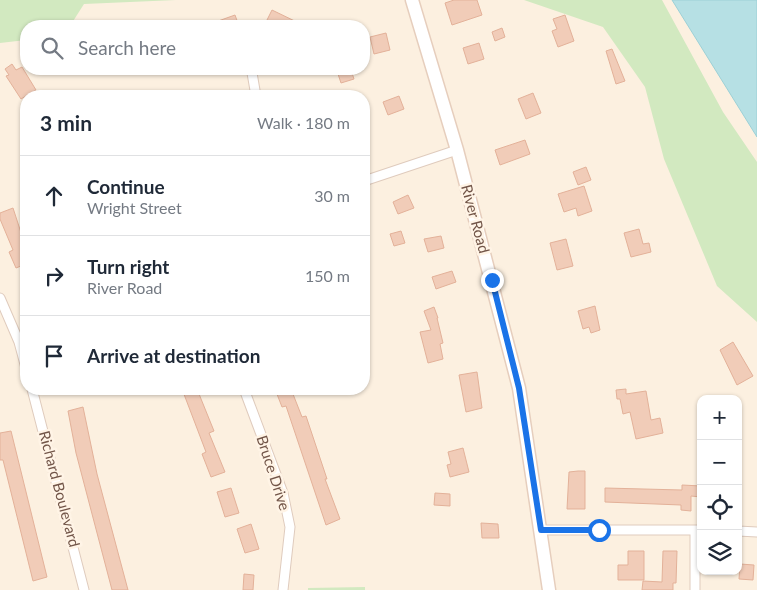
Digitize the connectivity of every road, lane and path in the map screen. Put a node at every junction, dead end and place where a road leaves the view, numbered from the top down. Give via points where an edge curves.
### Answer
1 (412, 0) edge
2 (252, 75) edge
3 (255, 90) edge
4 (457, 150) junction
5 (370, 179) edge
6 (0, 298) edge
7 (20, 346) edge
8 (34, 395) edge
9 (246, 395) edge
10 (541, 530) junction
11 (697, 530) edge
12 (742, 531) edge
13 (757, 532) edge
14 (697, 550) edge
15 (84, 590) edge
16 (283, 590) edge
17 (549, 590) edge
18 (695, 590) edge

1 - 4 main road, River Road
2 - 3 street
4 - 5 street
4 - 10 main road, River Road via 519,388
6 - 7 street
8 - 15 street, Richard Boulevard
9 - 16 street, Bruce Drive via 283,493 290,527
10 - 11 street
10 - 17 main road, River Road
12 - 13 street
14 - 18 street

